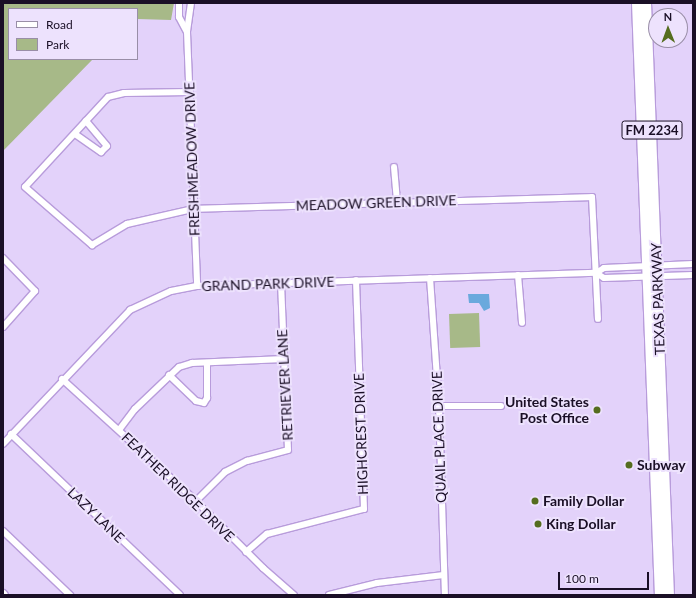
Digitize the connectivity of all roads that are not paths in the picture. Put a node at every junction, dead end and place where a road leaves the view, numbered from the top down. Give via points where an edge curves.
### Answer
1 (179, 3) edge
2 (191, 3) edge
3 (637, 3) edge
4 (646, 3) edge
5 (187, 32) junction
6 (190, 92) junction
7 (86, 122) junction
8 (75, 134) junction
9 (647, 142) junction
10 (394, 167) dead end
11 (396, 202) junction
12 (193, 209) junction
13 (3, 258) edge
14 (693, 264) edge
15 (652, 271) junction
16 (596, 273) junction
17 (518, 275) junction
18 (693, 275) edge
19 (430, 278) junction
20 (356, 280) junction
21 (280, 284) junction
22 (198, 286) junction
23 (598, 319) dead end
24 (522, 323) dead end
25 (3, 327) edge
26 (284, 359) junction
27 (207, 363) junction
28 (169, 375) junction
29 (651, 375) junction
30 (62, 379) junction
31 (662, 392) junction
32 (439, 406) junction
33 (501, 406) dead end
34 (119, 430) junction
35 (11, 434) junction
36 (3, 444) edge
37 (654, 452) junction
38 (665, 472) junction
39 (196, 501) junction
40 (3, 531) edge
41 (246, 552) junction
42 (444, 574) junction
43 (70, 595) edge
44 (180, 595) edge
45 (294, 595) edge
46 (329, 595) edge
47 (445, 595) edge
48 (660, 595) edge
49 (669, 595) edge

1 - 5 street, FRESHMEADOW DRIVE via 179,17
2 - 5 street, FRESHMEADOW DRIVE
3 - 9 main road, TEXAS PARKWAY / FM 2234
4 - 9 main road, TEXAS PARKWAY / FM 2234
5 - 6 street, FRESHMEADOW DRIVE
6 - 7 street via 124,92 108,97
6 - 12 street, FRESHMEADOW DRIVE
7 - 8 street
7 - 8 street via 107,146 101,152
8 - 12 street, MEADOW GREEN DRIVE via 25,187 92,245 127,224
9 - 15 main road, TEXAS PARKWAY / FM 2234
10 - 11 street
11 - 12 street, MEADOW GREEN DRIVE
11 - 16 street, MEADOW GREEN DRIVE via 592,197
12 - 22 street, FRESHMEADOW DRIVE
13 - 25 street via 35,291
14 - 15 street, GRAND PARK DRIVE
15 - 16 street, GRAND PARK DRIVE via 604,268
15 - 16 street, GRAND PARK DRIVE via 604,278
15 - 18 street, GRAND PARK DRIVE
15 - 29 main road, TEXAS PARKWAY / FM 2234
15 - 31 main road, TEXAS PARKWAY / FM 2234
16 - 17 street, GRAND PARK DRIVE
16 - 23 street
17 - 19 street, GRAND PARK DRIVE
17 - 24 street
19 - 20 street, GRAND PARK DRIVE
19 - 32 street, QUAIL PLACE DRIVE
20 - 21 street, GRAND PARK DRIVE
20 - 41 street, HIGHCREST DRIVE via 364,509 267,534
21 - 22 street, GRAND PARK DRIVE
21 - 26 street, RETRIEVER LANE
22 - 30 street, GRAND PARK DRIVE via 171,291 130,310
26 - 27 street
26 - 39 street, RETRIEVER LANE via 288,450 253,459 225,472
27 - 28 street via 192,363 179,367
27 - 28 street via 207,398 204,403 196,401
28 - 34 street via 157,390 135,409
29 - 31 main road via 656,379 656,388
29 - 37 main road, TEXAS PARKWAY / FM 2234
30 - 34 street, FEATHER RIDGE DRIVE
30 - 35 street, GRAND PARK DRIVE
31 - 38 main road, TEXAS PARKWAY / FM 2234
32 - 33 street
32 - 42 street, QUAIL PLACE DRIVE
34 - 39 street, FEATHER RIDGE DRIVE
35 - 36 street, GRAND PARK DRIVE
35 - 44 street, LAZY LANE
37 - 38 main road via 659,459 659,466
37 - 48 main road, TEXAS PARKWAY / FM 2234
38 - 49 main road, TEXAS PARKWAY / FM 2234
39 - 41 street, FEATHER RIDGE DRIVE
40 - 43 street
41 - 45 street, FEATHER RIDGE DRIVE
42 - 46 street via 377,583
42 - 47 street, QUAIL PLACE DRIVE

